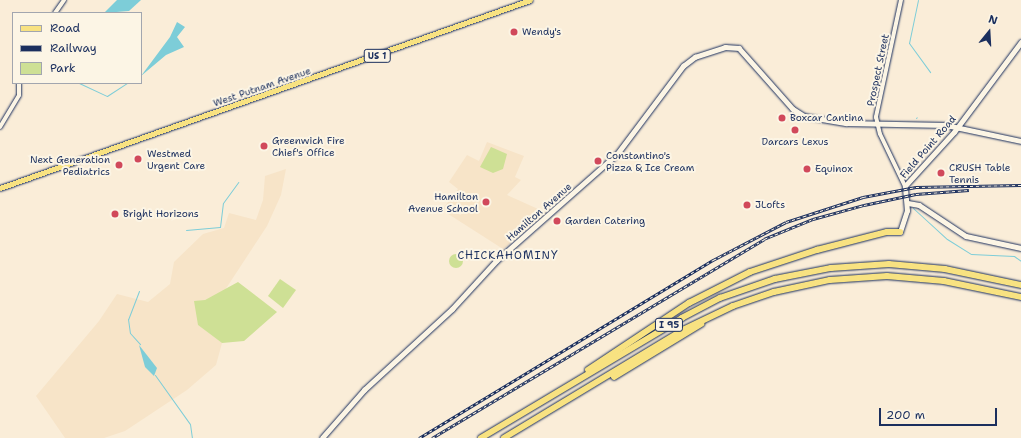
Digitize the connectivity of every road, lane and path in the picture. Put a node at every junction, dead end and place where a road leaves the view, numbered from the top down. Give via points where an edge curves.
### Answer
1 (64, 0) edge
2 (530, 0) edge
3 (901, 0) edge
4 (56, 12) edge
5 (1021, 42) edge
6 (19, 84) edge
7 (877, 123) junction
8 (0, 127) edge
9 (958, 127) junction
10 (1021, 141) edge
11 (905, 186) junction
12 (0, 188) edge
13 (908, 203) junction
14 (900, 232) joint
15 (1021, 248) edge
16 (1021, 284) edge
17 (1021, 297) edge
18 (720, 312) junction
19 (614, 377) dead end
20 (552, 395) junction
21 (322, 438) edge
22 (481, 438) edge
23 (504, 438) edge

1 - 4 street
2 - 12 main road, West Putnam Avenue / US 1
3 - 7 street, Prospect Street
5 - 9 main road, Field Point Road
6 - 8 street via 19,95
7 - 9 main road
7 - 11 street
7 - 21 main road, Hamilton Avenue via 846,123 800,115 736,46 702,54 683,66 617,154 496,261 452,309 364,390
9 - 10 main road
9 - 11 main road, Field Point Road
11 - 13 main road, Field Point Road
13 - 14 main road, Field Point Road
13 - 15 main road via 919,205 966,236
14 - 20 highway via 888,232 817,250 738,277 690,303
16 - 20 highway, I 95 via 945,269 889,264 803,273 733,293 682,318
17 - 18 highway, I 95 via 944,281 883,276 788,288
18 - 19 highway
18 - 23 highway, I 95
20 - 22 highway, I 95

